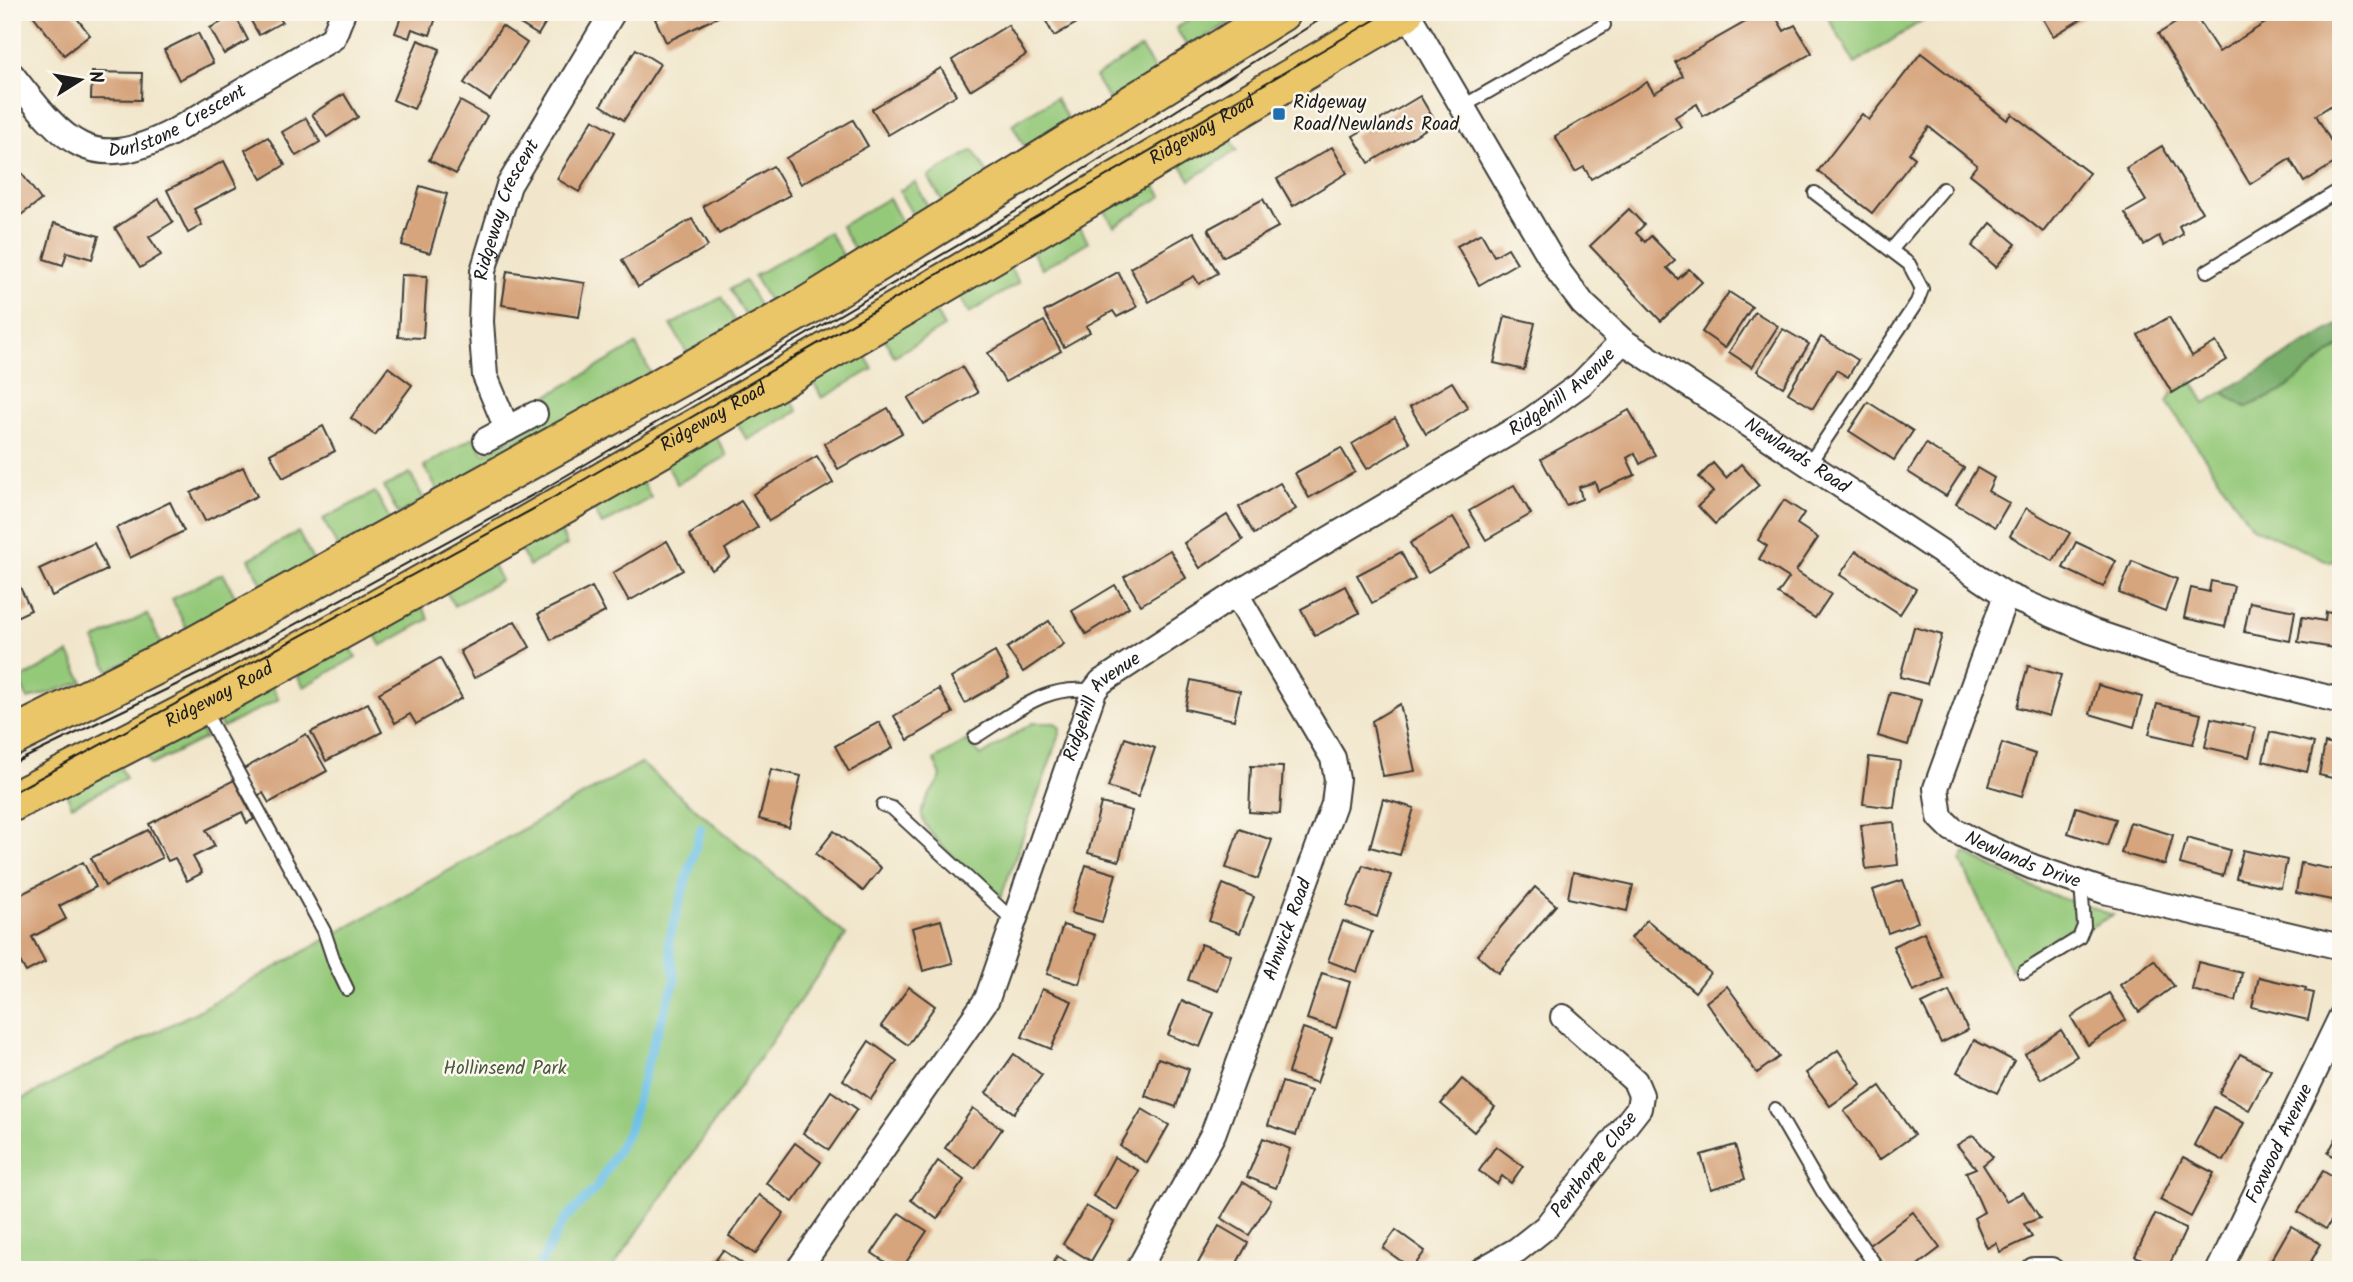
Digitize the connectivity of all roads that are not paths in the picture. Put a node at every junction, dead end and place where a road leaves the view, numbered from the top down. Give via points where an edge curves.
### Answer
1 (343, 12) edge
2 (613, 12) edge
3 (1281, 12) edge
4 (1406, 12) edge
5 (1604, 25) dead end
6 (12, 75) edge
7 (1460, 108) junction
8 (1942, 189) dead end
9 (2341, 189) edge
10 (1815, 193) dead end
11 (1892, 249) junction
12 (2207, 271) dead end
13 (1623, 341) junction
14 (535, 414) dead end
15 (1809, 464) junction
16 (1236, 594) junction
17 (2006, 595) junction
18 (1094, 691) junction
19 (2341, 701) edge
20 (201, 705) junction
21 (12, 737) edge
22 (975, 737) dead end
23 (12, 802) edge
24 (883, 805) dead end
25 (2081, 882) junction
26 (1014, 921) junction
27 (2341, 947) edge
28 (2024, 972) dead end
29 (347, 989) dead end
30 (1563, 1017) dead end
31 (2341, 1017) edge
32 (1775, 1109) dead end
33 (1486, 1269) edge
34 (798, 1270) edge
35 (1138, 1270) edge
36 (1879, 1270) edge
37 (2034, 1270) edge
38 (2051, 1270) edge
39 (2219, 1270) edge

1 - 6 street, Durlstone Crescent via 333,38 149,145 119,152 97,152 58,132
2 - 14 street, Ridgeway Crescent via 509,184 483,271 485,376 497,435
3 - 21 highway via 807,306 194,646
4 - 7 street, Newlands Road
4 - 20 highway, Ridgeway Road via 598,483
5 - 7 lane
7 - 13 street, Newlands Road via 1559,272 1583,304
8 - 11 lane
9 - 12 lane
10 - 11 lane
11 - 15 lane via 1920,281 1917,302
13 - 15 street, Newlands Road
13 - 16 street, Ridgehill Avenue via 1581,384 1531,420
15 - 17 street, Newlands Road
16 - 18 street, Ridgehill Avenue
16 - 35 street, Alnwick Road via 1333,758 1337,779 1334,804 1213,1134
17 - 19 street, Newlands Road via 2177,660
17 - 25 street, Newlands Drive via 1936,788 1936,803 1941,818 1975,841
18 - 22 lane via 1070,687 1048,693
18 - 26 street, Ridgehill Avenue
20 - 23 highway, Ridgeway Road
20 - 29 lane via 324,931
24 - 26 lane via 892,808
25 - 27 street, Newlands Drive
25 - 28 lane via 2084,926 2079,938
26 - 34 street, Ridgehill Avenue via 987,999 976,1017
30 - 33 street, Penthorpe Close via 1635,1081 1641,1095 1639,1108 1546,1227
31 - 39 street, Foxwood Avenue
32 - 36 lane via 1823,1192
37 - 38 street

